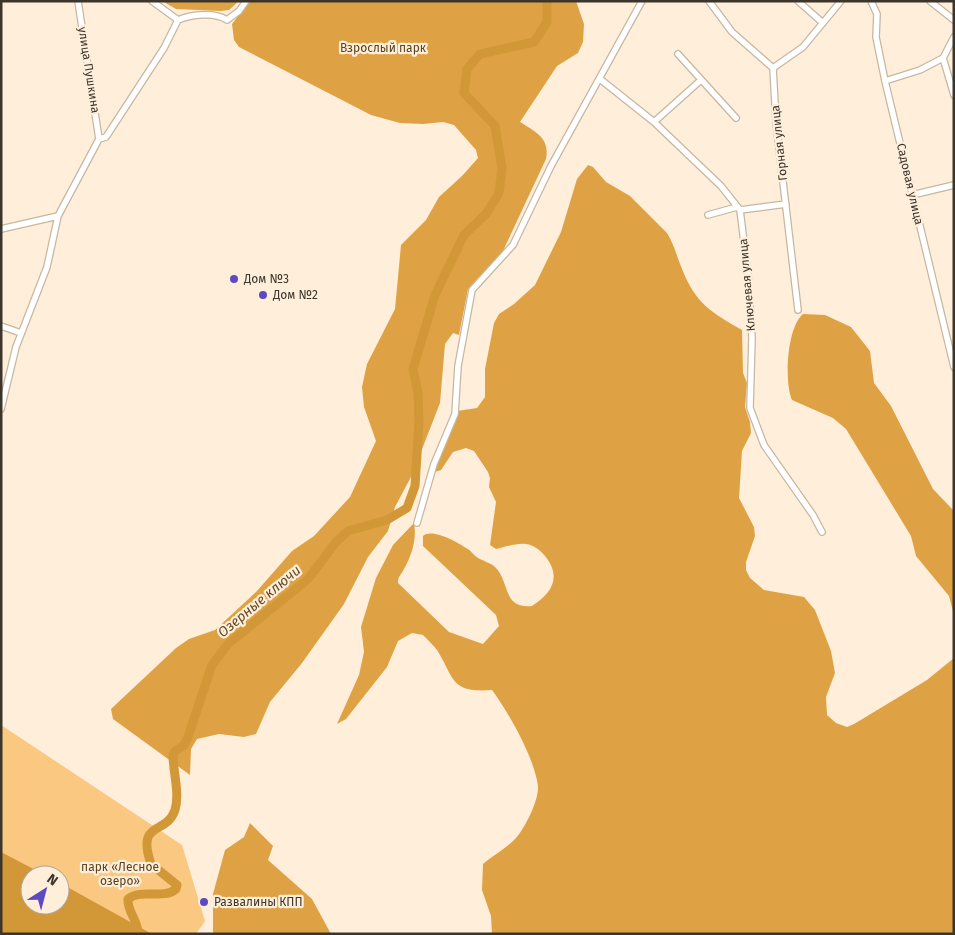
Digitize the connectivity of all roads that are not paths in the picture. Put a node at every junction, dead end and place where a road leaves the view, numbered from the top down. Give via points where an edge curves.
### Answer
1 (78, 1) edge
2 (152, 1) edge
3 (246, 1) edge
4 (642, 1) edge
5 (710, 1) edge
6 (798, 1) edge
7 (841, 1) edge
8 (871, 1) edge
9 (930, 1) edge
10 (178, 20) junction
11 (954, 20) edge
12 (823, 23) junction
13 (954, 37) edge
14 (678, 54) dead end
15 (942, 58) junction
16 (773, 68) junction
17 (600, 79) junction
18 (701, 80) junction
19 (885, 80) junction
20 (954, 95) edge
21 (736, 118) dead end
22 (654, 122) junction
23 (99, 139) junction
24 (954, 185) edge
25 (912, 194) junction
26 (786, 204) junction
27 (738, 209) junction
28 (708, 215) dead end
29 (58, 216) junction
30 (1, 228) edge
31 (798, 310) dead end
32 (1, 326) edge
33 (21, 333) junction
34 (954, 368) edge
35 (1, 409) edge
36 (417, 523) dead end
37 (822, 532) dead end

1 - 23 street, улица Пушкина
2 - 10 street
3 - 10 street via 227,20 199,15
4 - 17 street
5 - 16 street via 732,32
6 - 12 street
7 - 12 street
8 - 19 street, Садовая улица via 877,14 876,37
9 - 11 street
10 - 23 street via 164,48 106,137
12 - 16 street via 803,48
13 - 15 street
14 - 18 street
15 - 19 street via 920,70
15 - 20 street
16 - 26 street, Горная улица
17 - 22 street, Ключевая улица
17 - 36 street via 551,166 513,245 472,290 458,366 455,414 436,458
18 - 21 street
18 - 22 street
19 - 25 street, Садовая улица
22 - 27 street, Ключевая улица via 721,186
23 - 29 street
24 - 25 street
25 - 34 street, Садовая улица
26 - 27 street
26 - 31 street, Горная улица
27 - 28 street
27 - 37 street, Ключевая улица via 748,274 752,338 750,408 764,444
29 - 30 street
29 - 33 street via 47,267
32 - 33 street
33 - 35 street

